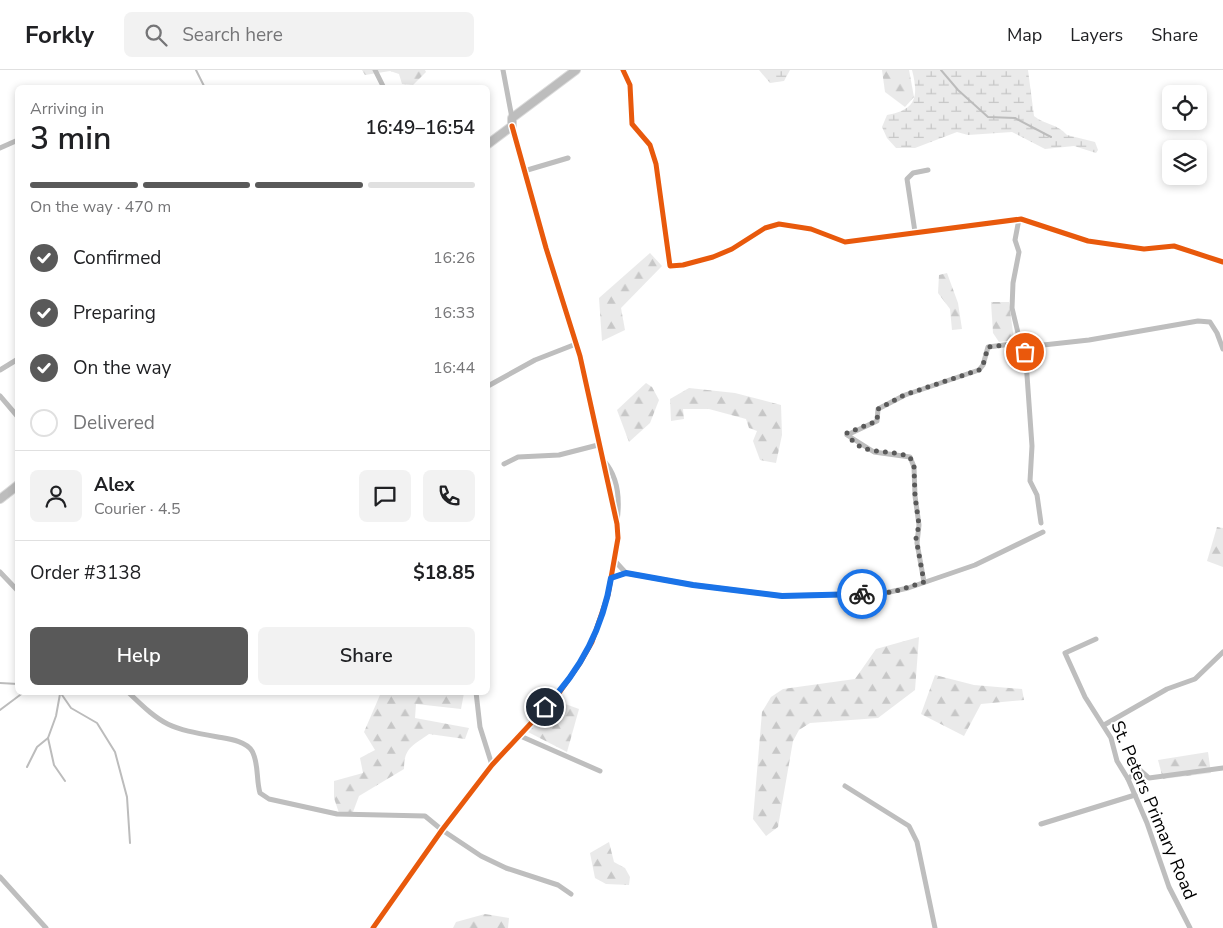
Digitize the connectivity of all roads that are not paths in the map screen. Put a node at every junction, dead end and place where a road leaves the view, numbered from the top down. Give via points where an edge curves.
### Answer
1 (376, 70) edge
2 (503, 70) edge
3 (576, 70) edge
4 (623, 70) edge
5 (383, 85) edge
6 (512, 118) junction
7 (512, 126) junction
8 (15, 141) edge
9 (490, 142) edge
10 (0, 148) edge
11 (568, 158) dead end
12 (928, 170) dead end
13 (524, 171) junction
14 (1019, 219) junction
15 (915, 232) junction
16 (1223, 262) edge
17 (576, 344) junction
18 (1024, 347) junction
19 (1223, 349) edge
20 (15, 361) edge
21 (0, 370) edge
22 (490, 385) edge
23 (0, 396) edge
24 (15, 414) edge
25 (598, 445) junction
26 (602, 459) junction
27 (504, 464) dead end
28 (15, 487) edge
29 (0, 499) edge
30 (1041, 523) dead end
31 (617, 524) junction
32 (1043, 532) dead end
33 (614, 560) junction
34 (0, 572) edge
35 (626, 573) junction
36 (611, 578) junction
37 (924, 582) junction
38 (15, 587) edge
39 (1096, 639) dead end
40 (1223, 652) edge
41 (131, 695) edge
42 (476, 695) edge
43 (1104, 725) junction
44 (518, 735) junction
45 (492, 764) junction
46 (1223, 768) edge
47 (600, 771) dead end
48 (1128, 779) junction
49 (845, 786) dead end
50 (1135, 795) junction
51 (1040, 824) dead end
52 (442, 830) junction
53 (0, 877) edge
54 (571, 894) dead end
55 (46, 928) edge
56 (373, 928) edge
57 (935, 928) edge
58 (1190, 928) edge

1 - 5 street
2 - 6 street
3 - 6 main road
4 - 15 street via 630,85 632,124 650,145 656,164 670,266 713,257 765,228 779,224 811,229 845,242
6 - 7 main road
7 - 9 main road
7 - 13 street
8 - 10 street
11 - 13 street
12 - 15 street via 913,173 908,179
13 - 17 street
14 - 15 street
14 - 16 street via 1088,241 1144,249 1174,246
14 - 18 street via 1015,240 1019,252 1012,308
17 - 22 street via 536,360
17 - 25 street
18 - 19 street via 1089,340 1198,321 1210,322
18 - 30 street via 1032,446 1030,481 1037,495
18 - 37 street via 1012,344 988,347 979,370 904,395 878,409 877,421 847,433 874,452 910,457 914,467 919,525 916,538
20 - 21 street
23 - 24 street
25 - 26 street
25 - 27 street via 559,456 518,457
26 - 31 street
26 - 31 street via 613,475 618,494
28 - 29 main road
31 - 33 street
32 - 37 street via 975,564
33 - 35 street
33 - 36 street
34 - 38 street
35 - 36 street
35 - 37 street via 782,596 886,593
36 - 44 street via 598,629 580,663 559,692
39 - 43 street, St. Peters Primary Road via 1065,653 1074,676
40 - 43 street via 1195,679 1167,689
41 - 52 street via 165,724 248,746 253,753 260,793 269,799 337,814 425,816
42 - 45 street via 480,727
43 - 48 street, St. Peters Primary Road
44 - 45 street
44 - 47 street
45 - 52 street
46 - 48 street via 1149,778 1139,769
48 - 50 street, St. Peters Primary Road
49 - 57 street via 909,826 917,842
50 - 51 street
50 - 58 street, St. Peters Primary Road via 1169,887
52 - 54 street via 481,856 558,885
52 - 56 street
53 - 55 street

